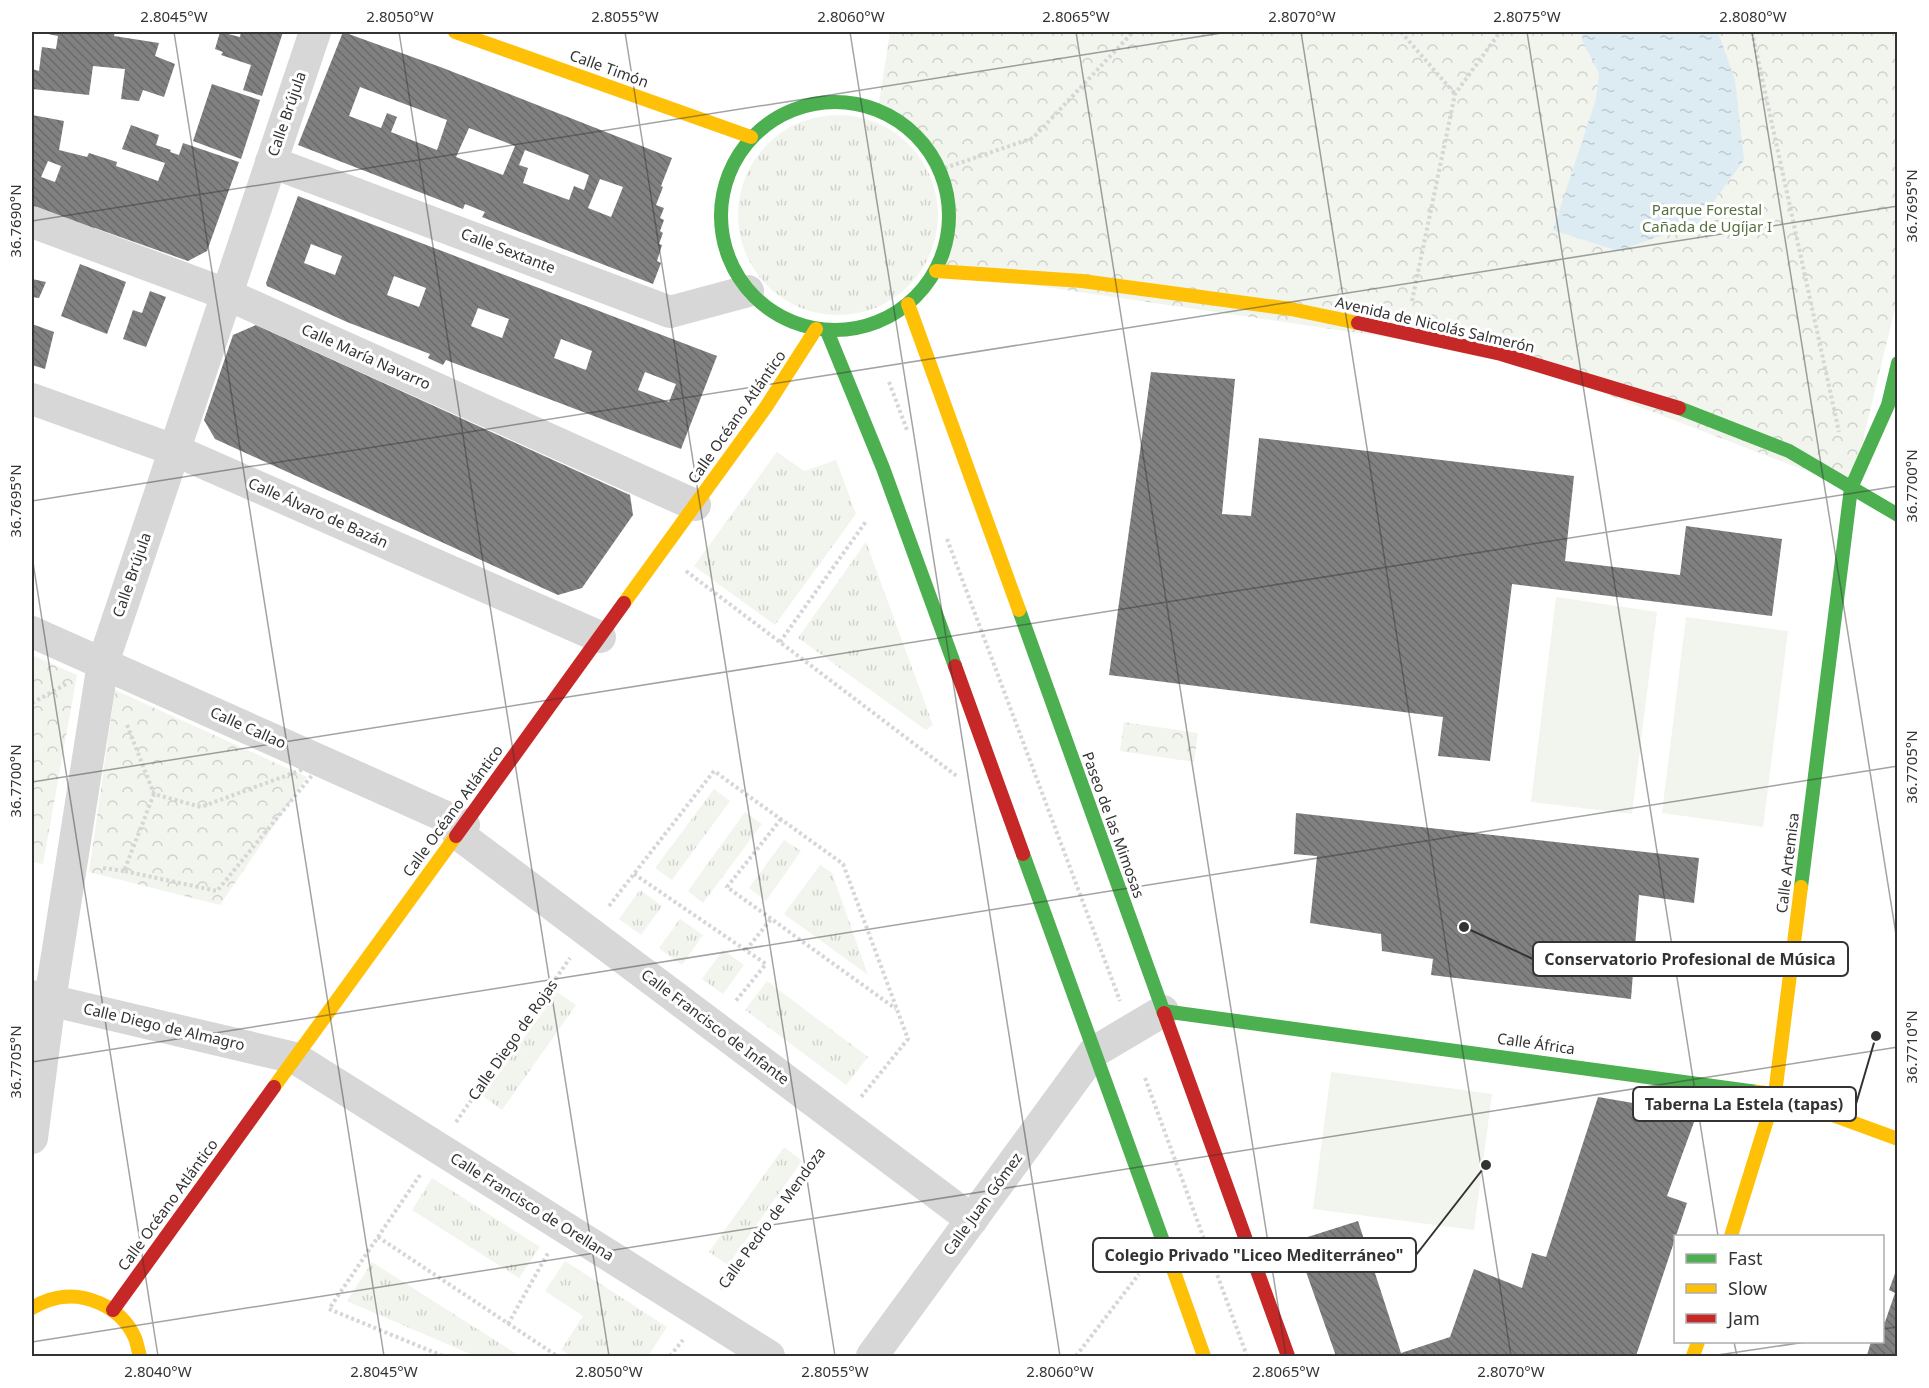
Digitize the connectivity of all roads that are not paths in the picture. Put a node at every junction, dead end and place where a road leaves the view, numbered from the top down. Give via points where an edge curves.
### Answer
1 (315, 32) edge
2 (455, 32) edge
3 (751, 137) junction
4 (271, 162) junction
5 (32, 222) edge
6 (936, 271) junction
7 (748, 291) junction
8 (226, 294) junction
9 (908, 304) junction
10 (821, 330) junction
11 (1898, 363) edge
12 (32, 399) edge
13 (174, 450) junction
14 (1851, 488) junction
15 (695, 505) junction
16 (1898, 515) edge
17 (32, 632) edge
18 (600, 637) junction
19 (102, 663) junction
20 (461, 829) junction
21 (41, 998) edge
22 (1163, 1011) junction
23 (1094, 1052) junction
24 (295, 1058) junction
25 (1775, 1094) junction
26 (32, 1138) edge
27 (1898, 1139) edge
28 (972, 1220) junction
29 (1731, 1235) edge
30 (32, 1308) edge
31 (113, 1310) junction
32 (140, 1356) edge
33 (769, 1356) edge
34 (872, 1356) edge
35 (1204, 1356) edge
36 (1288, 1356) edge

1 - 4 street, Calle Brújula
2 - 3 street, Calle Timón
3 - 6 street via 778,116 810,104 844,102 878,110 898,120 933,157 945,183 950,220
3 - 7 street via 734,160 723,186 720,214 722,242 732,268
4 - 7 street, Calle Sextante via 670,312
4 - 8 street, Calle Brújula
5 - 8 street, Calle María Navarro
6 - 9 street
6 - 14 street, Avenida de Nicolás Salmerón via 1082,281 1291,309 1501,354 1670,405 1790,450
7 - 10 street via 790,322
8 - 13 street, Calle Brújula
8 - 15 street, Calle María Navarro
9 - 10 street via 870,325
9 - 22 street, Paseo de las Mimosas
10 - 15 street, Calle Océano Atlántico
10 - 23 street via 890,488
11 - 14 street, Calle Artemisa via 1888,405
12 - 13 street, Calle Álvaro de Bazán
13 - 18 street, Calle Álvaro de Bazán
13 - 19 street, Calle Brújula
14 - 16 street, Avenida de Nicolás Salmerón
14 - 25 street, Calle Artemisa
15 - 18 street, Calle Océano Atlántico
17 - 19 street, Calle Callao
18 - 20 street, Calle Océano Atlántico
19 - 20 street, Calle Callao
19 - 21 street, Calle Brújula
20 - 24 street, Calle Océano Atlántico
20 - 28 street, Calle Francisco de Infante via 589,932
21 - 24 street, Calle Diego de Almagro
21 - 26 street, Calle Brújula
22 - 23 street
22 - 25 street, Calle África
22 - 36 street, Paseo de las Mimosas
23 - 28 street, Calle Juan Gómez
23 - 35 street
24 - 31 street, Calle Océano Atlántico
24 - 33 street, Calle Francisco de Orellana
25 - 27 street, Calle África
25 - 29 street, Calle Artemisa
28 - 34 street, Calle Juan Gómez
30 - 31 street via 53,1297 74,1296 95,1300
31 - 32 street via 129,1327

